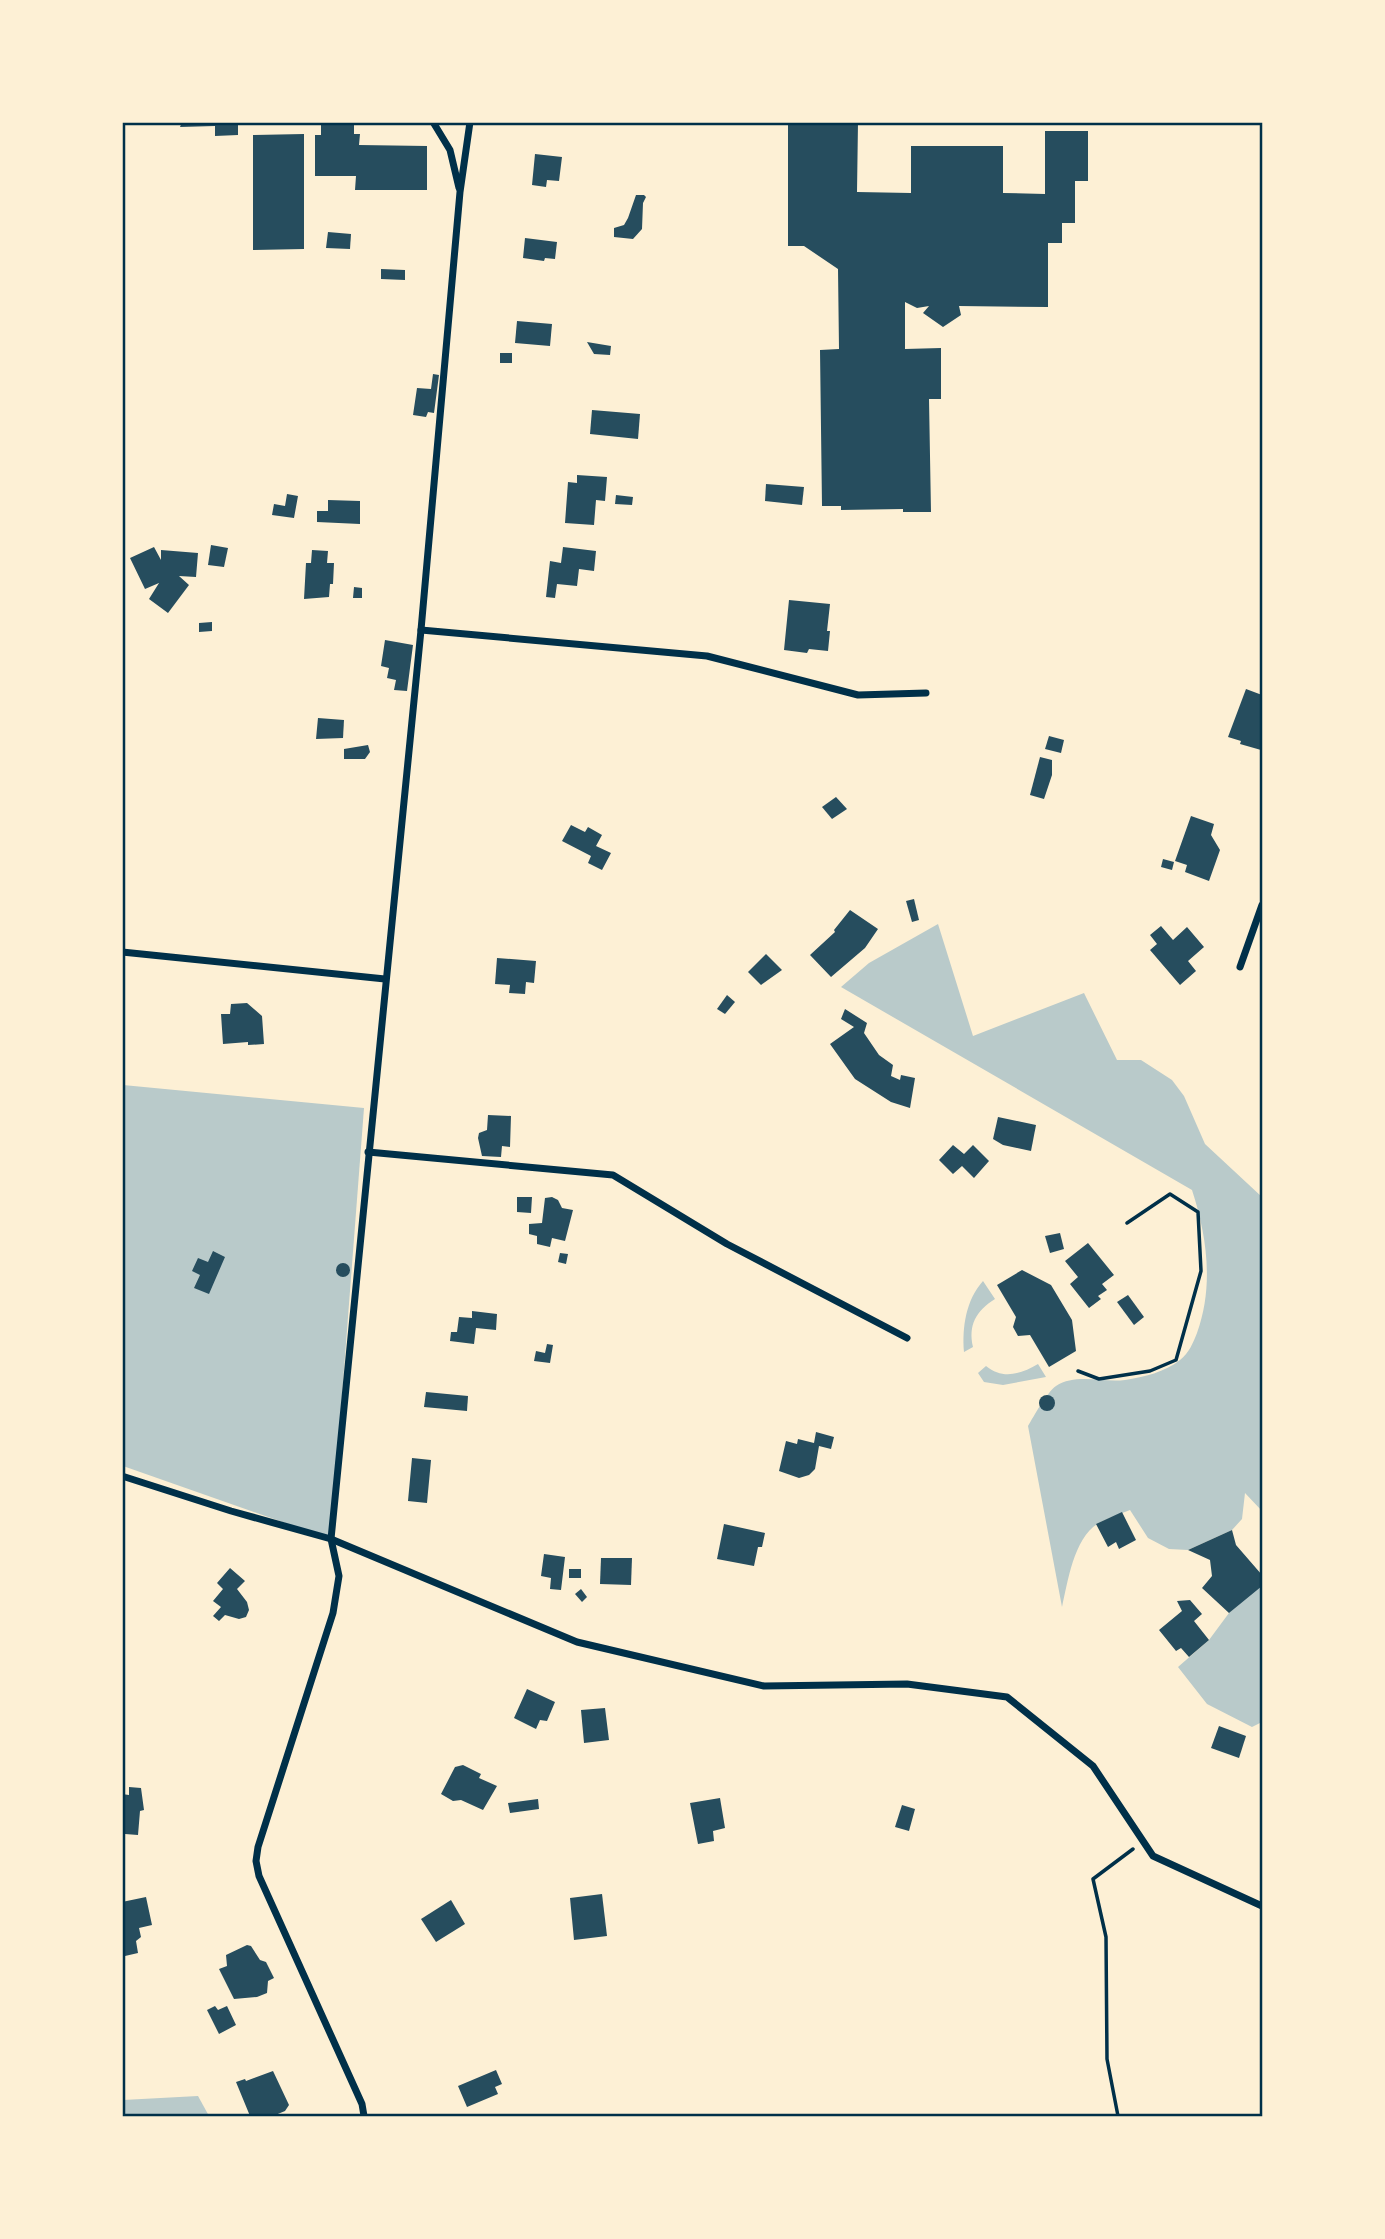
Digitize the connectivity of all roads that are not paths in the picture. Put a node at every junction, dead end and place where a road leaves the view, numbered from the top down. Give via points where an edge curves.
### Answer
1 (433, 122) edge
2 (470, 122) edge
3 (460, 192) junction
4 (421, 630) junction
5 (926, 694) dead end
6 (1262, 905) edge
7 (122, 952) edge
8 (1240, 967) dead end
9 (386, 979) junction
10 (368, 1152) junction
11 (907, 1338) dead end
12 (122, 1476) edge
13 (331, 1539) junction
14 (1262, 1906) edge
15 (364, 2116) edge

1 - 3 street via 450,149
2 - 3 street
3 - 4 street
4 - 5 street via 707,656 858,695
4 - 9 street
6 - 8 street
7 - 9 street
9 - 10 street
10 - 11 street via 613,1175 727,1244
10 - 13 street
12 - 13 street
13 - 14 street via 577,1642 764,1686 907,1684 1007,1697 1093,1766 1153,1856
13 - 15 street via 339,1576 334,1613 256,1861

